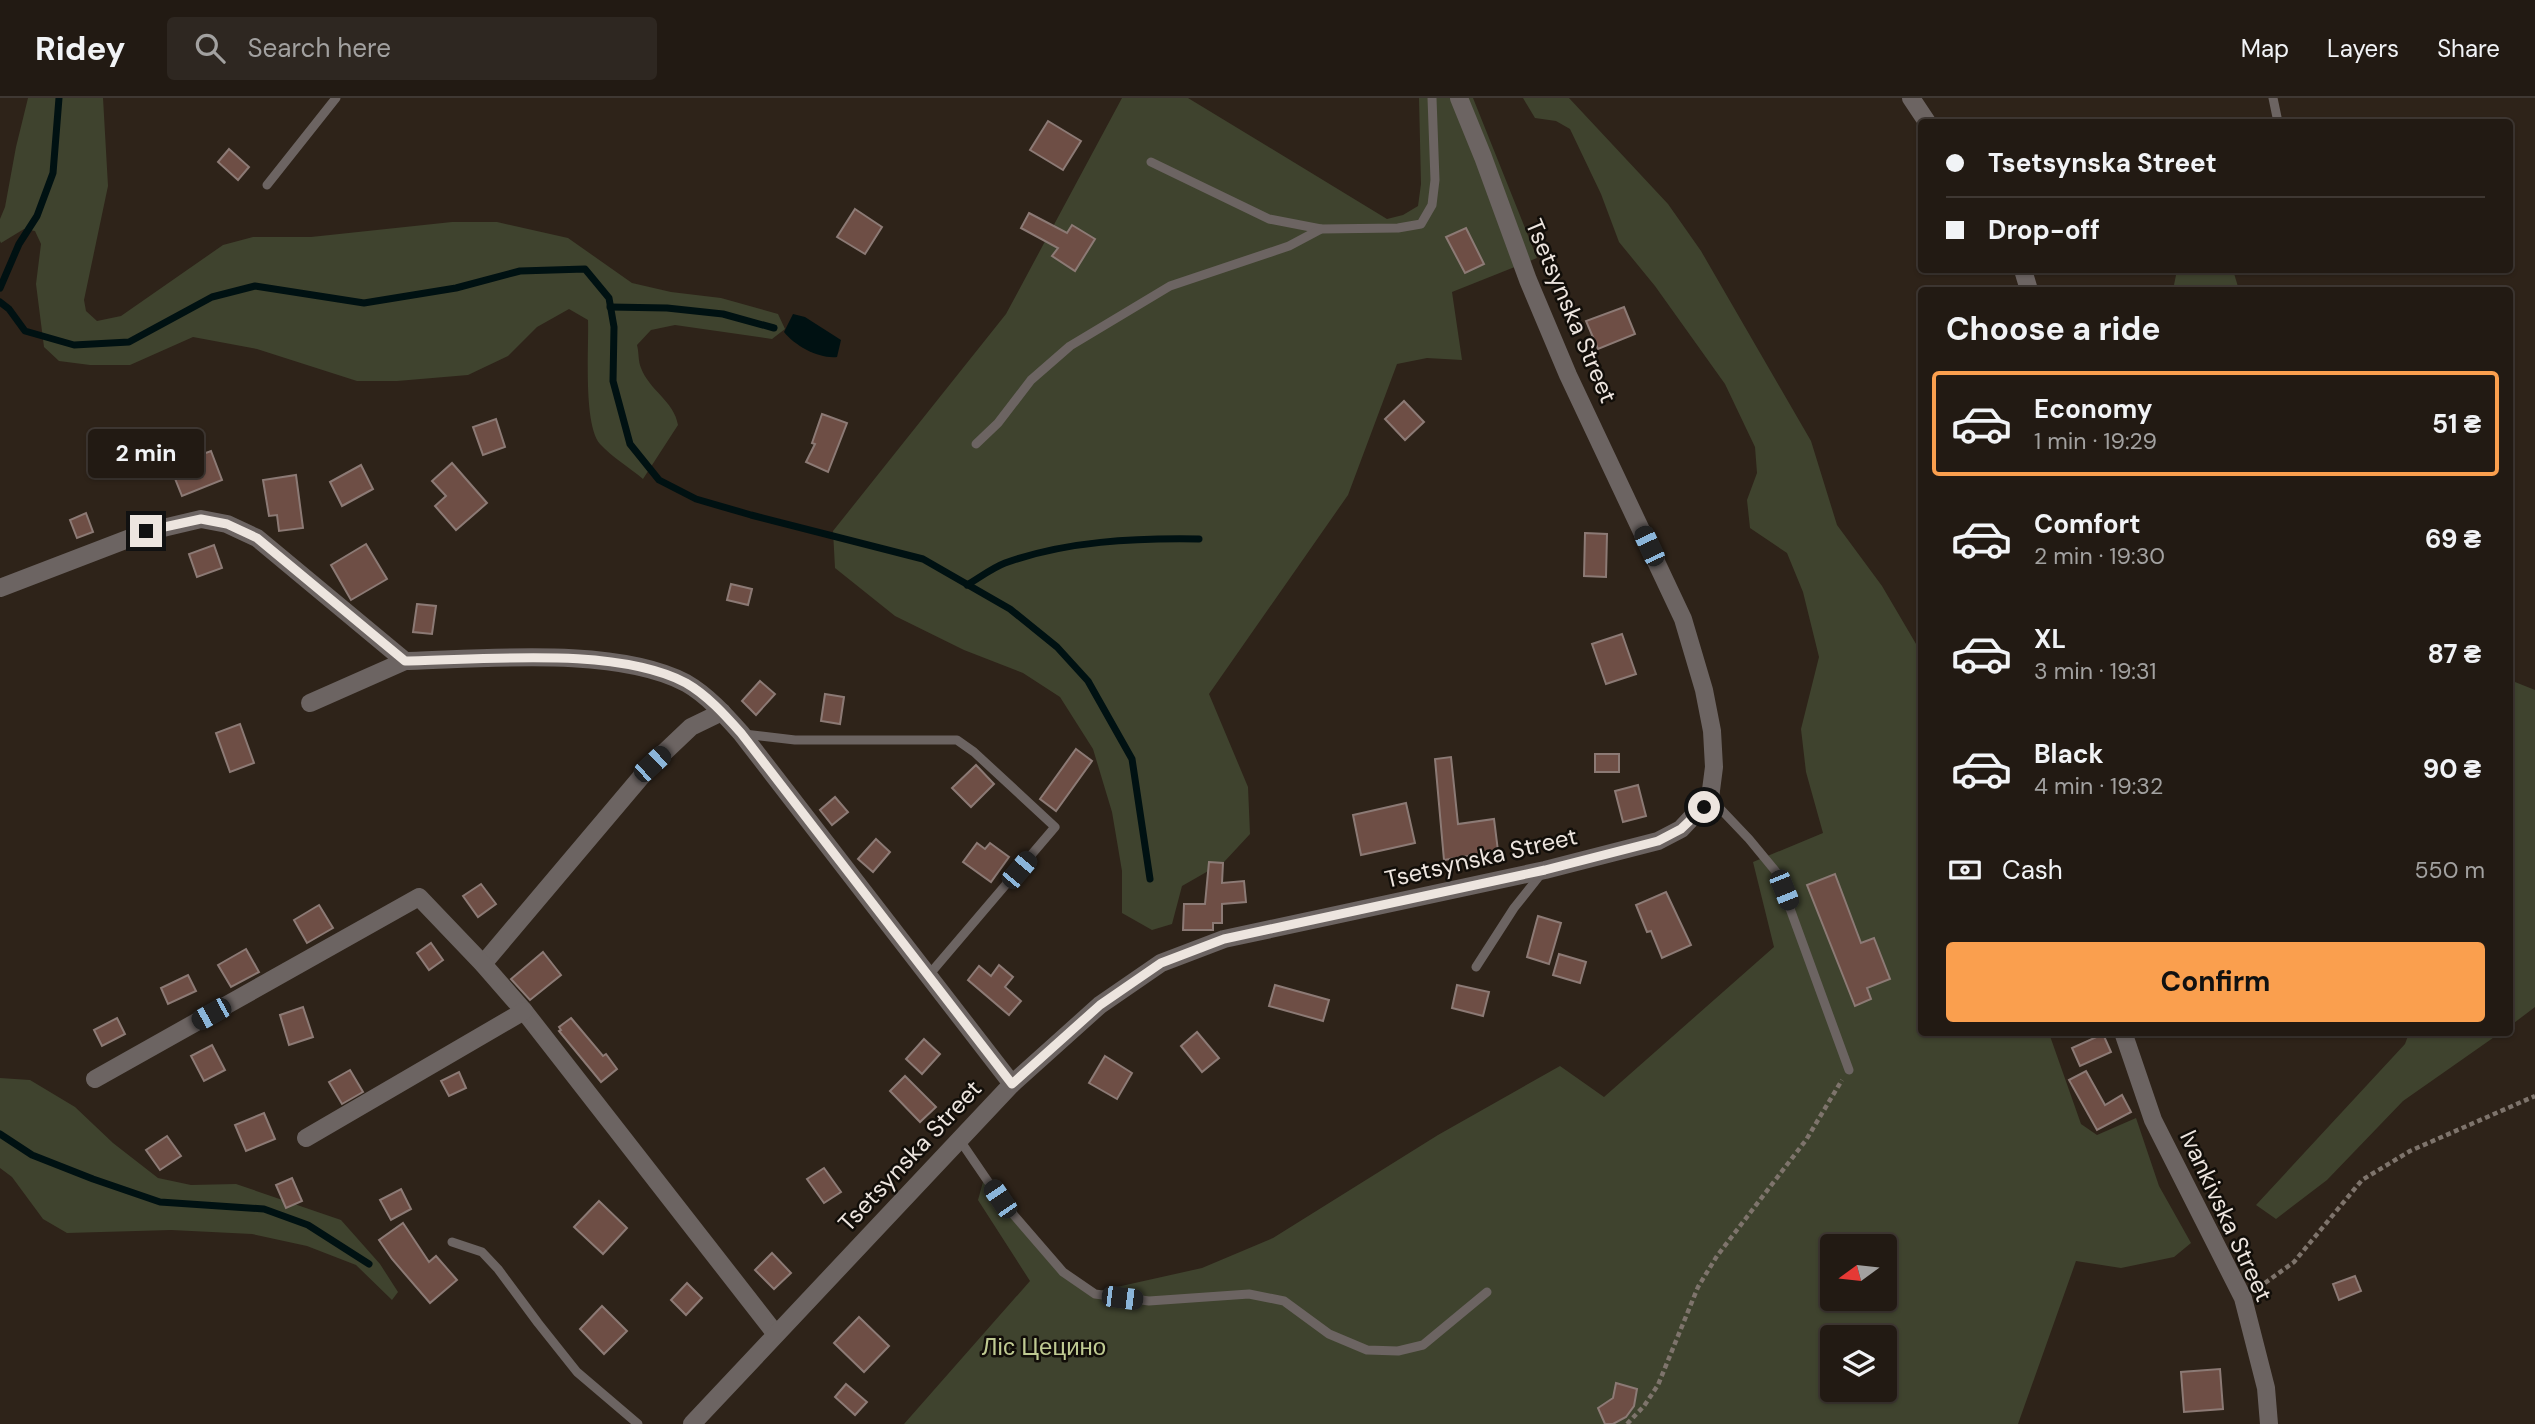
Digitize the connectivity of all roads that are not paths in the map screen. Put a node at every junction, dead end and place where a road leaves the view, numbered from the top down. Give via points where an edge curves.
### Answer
1 (336, 98) edge
2 (1432, 98) edge
3 (1459, 98) edge
4 (1911, 98) edge
5 (2273, 98) edge
6 (1925, 119) edge
7 (2277, 119) edge
8 (1151, 162) dead end
9 (267, 185) dead end
10 (1321, 229) junction
11 (976, 444) dead end
12 (0, 588) edge
13 (405, 661) junction
14 (310, 703) dead end
15 (722, 712) junction
16 (741, 733) junction
17 (1710, 799) junction
18 (1545, 870) junction
19 (483, 964) junction
20 (1476, 967) dead end
21 (928, 976) junction
22 (524, 1012) junction
23 (2124, 1036) edge
24 (1849, 1070) road end
25 (95, 1079) dead end
26 (1012, 1084) junction
27 (306, 1138) dead end
28 (960, 1139) junction
29 (452, 1242) dead end
30 (1487, 1292) dead end
31 (775, 1334) junction
32 (638, 1424) edge
33 (692, 1424) edge
34 (2269, 1424) edge

1 - 9 lane
2 - 10 lane via 1435,180 1432,205 1421,224
3 - 17 street, Tsetsynska Street via 1569,376 1683,619 1712,731
4 - 6 street
5 - 7 lane
8 - 10 lane via 1269,219
10 - 11 lane via 1289,246 1170,286 1070,346 1031,380
12 - 13 street via 146,531 201,519 227,524 257,538
13 - 14 street
13 - 15 street via 570,658 619,664 686,684
15 - 16 street
15 - 19 street via 691,727 652,764
16 - 21 street
16 - 21 lane via 795,740 957,740 1055,827
17 - 18 street, Tsetsynska Street via 1681,829 1658,841
17 - 24 lane via 1777,873
18 - 20 lane
18 - 26 street, Tsetsynska Street via 1224,939 1161,963 1100,1005
19 - 22 street
19 - 25 street via 419,897
21 - 26 street
22 - 27 street
22 - 31 street
23 - 34 street, Ivankivska Street via 2154,1120 2244,1298 2266,1388
26 - 28 street, Tsetsynska Street
28 - 30 lane via 1000,1199 1063,1272 1096,1294 1149,1301 1249,1294 1284,1301 1329,1334 1367,1350 1398,1351 1423,1345
28 - 31 street, Tsetsynska Street
29 - 32 lane via 482,1252 577,1372
31 - 33 street, Tsetsynska Street

